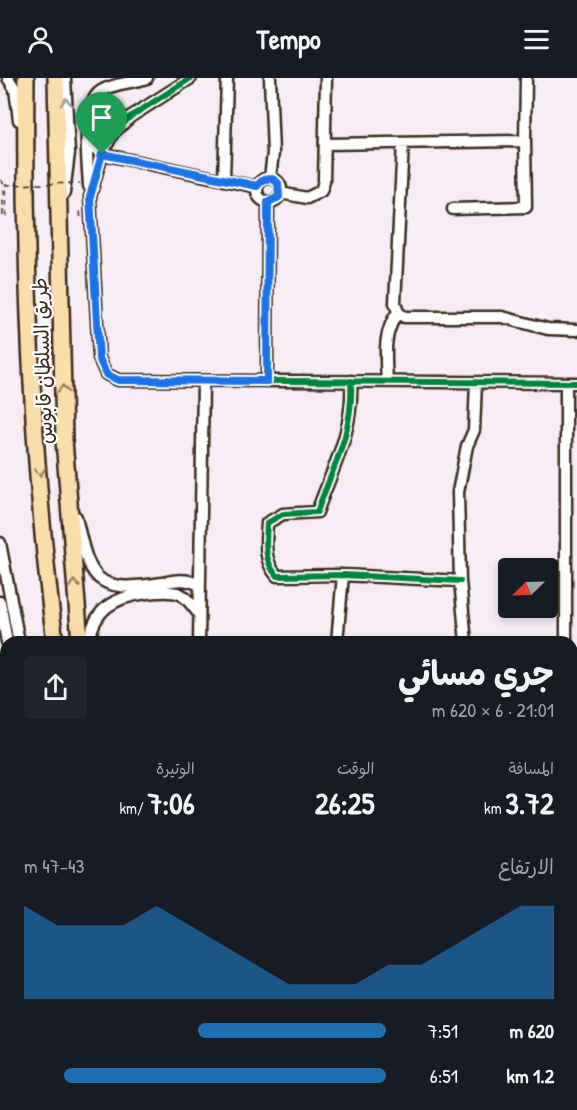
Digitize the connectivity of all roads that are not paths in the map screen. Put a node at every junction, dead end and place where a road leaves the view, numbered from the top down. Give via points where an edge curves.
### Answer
1 (8, 78) edge
2 (26, 78) edge
3 (56, 78) edge
4 (65, 78) edge
5 (147, 78) edge
6 (191, 78) edge
7 (227, 78) edge
8 (270, 78) edge
9 (326, 78) edge
10 (526, 78) edge
11 (525, 141) junction
12 (87, 142) junction
13 (403, 143) junction
14 (325, 144) junction
15 (102, 154) junction
16 (270, 178) junction
17 (224, 180) junction
18 (257, 186) junction
19 (280, 193) junction
20 (90, 197) junction
21 (268, 202) junction
22 (453, 209) dead end
23 (59, 223) junction
24 (29, 263) junction
25 (398, 312) junction
26 (577, 330) edge
27 (267, 381) junction
28 (351, 381) junction
29 (203, 382) junction
30 (387, 382) junction
31 (476, 382) junction
32 (572, 383) edge
33 (572, 486) edge
34 (68, 496) junction
35 (1, 554) edge
36 (199, 560) junction
37 (343, 575) junction
38 (177, 580) junction
39 (460, 581) junction
40 (199, 585) junction
41 (178, 593) junction
42 (0, 602) edge
43 (1, 610) edge
44 (199, 614) junction
45 (6, 636) edge
46 (18, 636) edge
47 (54, 636) edge
48 (80, 636) edge
49 (91, 636) edge
50 (199, 636) edge
51 (338, 636) edge
52 (465, 636) edge
53 (566, 636) edge

1 - 24 street via 15,89 19,110 23,244
2 - 24 highway, طريق السلطان قابوس
3 - 23 highway, طريق السلطان قابوس
23 -> 4 street via 69,153
5 - 12 street via 103,89 96,95 89,111
6 - 15 street via 130,117 113,133
7 - 17 street
8 - 16 street
9 - 14 street
10 - 11 street
11 - 13 street
11 - 22 street via 526,207
12 - 15 street
12 - 20 street
13 - 14 street
13 - 25 street via 395,303
14 - 19 street via 321,191 307,198
15 - 17 street
15 - 20 street
16 - 18 street
16 - 19 street via 278,183
17 - 18 street
18 - 21 street via 258,195
19 - 21 street via 276,200
20 - 29 street via 99,358 106,374 118,380
21 - 27 street
34 -> 23 highway, طريق السلطان قابوس
24 -> 47 highway, طريق السلطان قابوس via 30,347
25 - 26 street via 404,317 502,317 548,329
25 - 30 street via 388,326 386,338
27 - 28 street
27 - 29 street
28 - 30 street
28 - 37 street via 348,434 317,512 283,514 267,523 265,550 269,567 277,576
29 - 36 street
30 - 31 street
31 - 32 street
31 - 39 street via 474,430 458,492
32 - 33 street
33 - 53 street
34 - 38 street via 87,561 98,578 124,588
48 -> 34 highway, طريق السلطان قابوس
35 - 46 street
36 - 38 street
36 - 40 street
37 - 39 street
37 - 51 street
38 - 40 street
39 - 52 street
40 - 41 street
40 - 44 street
41 - 44 street
41 - 49 street via 128,595 110,603 95,619
42 - 43 street
43 - 45 street
44 - 50 street

